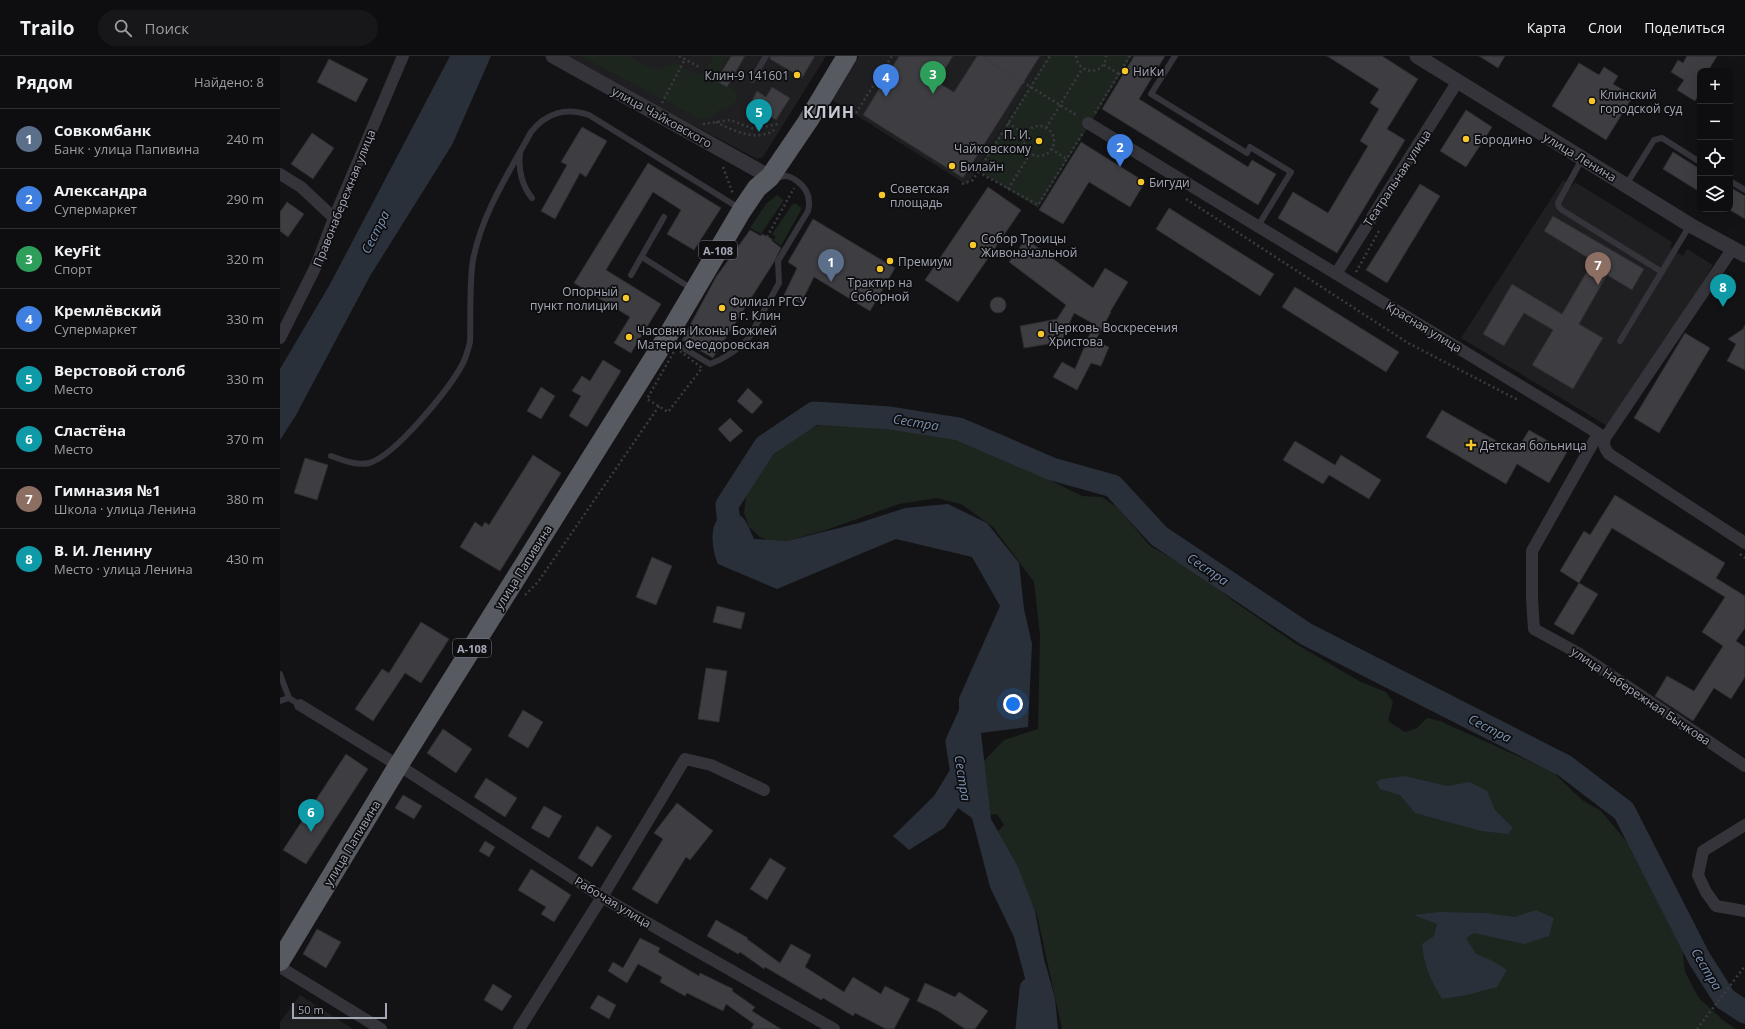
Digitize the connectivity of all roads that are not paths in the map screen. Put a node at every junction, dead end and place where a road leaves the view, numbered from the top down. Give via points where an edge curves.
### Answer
1 (403, 56) edge
2 (553, 56) edge
3 (766, 56) edge
4 (847, 56) edge
5 (1175, 56) edge
6 (1416, 56) edge
7 (752, 80) dead end
8 (1458, 81) junction
9 (1086, 127) road end
10 (521, 150) junction
11 (1582, 159) junction
12 (1697, 160) edge
13 (280, 174) edge
14 (770, 177) junction
15 (1733, 182) edge
16 (1626, 185) junction
17 (1745, 190) edge
18 (532, 198) dead end
19 (735, 206) junction
20 (334, 218) junction
21 (664, 218) dead end
22 (1690, 225) junction
23 (1258, 226) junction
24 (1739, 252) edge
25 (642, 257) junction
26 (1662, 272) junction
27 (1336, 274) junction
28 (631, 275) dead end
29 (693, 290) junction
30 (666, 337) junction
31 (280, 338) edge
32 (1620, 341) dead end
33 (1602, 436) junction
34 (330, 456) dead end
35 (1741, 547) edge
36 (280, 674) edge
37 (289, 698) junction
38 (280, 701) edge
39 (300, 705) joint
40 (398, 766) junction
41 (1745, 766) edge
42 (764, 790) dead end
43 (1745, 825) edge
44 (602, 897) junction
45 (1745, 911) edge
46 (280, 961) edge
47 (280, 967) edge
48 (381, 1029) edge
49 (519, 1029) edge
50 (834, 1029) edge

1 - 20 street, Правонабережная улица
2 - 14 street, улица Чайковского
3 - 7 lane
4 - 14 highway, А-108
5 - 23 lane via 1151,94 1247,153 1250,147 1291,172
6 - 8 street, улица Ленина
8 - 11 street, улица Ленина
8 - 27 street, Театральная улица
9 - 23 street, Красная улица
10 - 18 lane via 522,176
10 - 19 lane via 531,132 546,118 561,112 579,111 600,120
10 - 34 lane via 494,201 477,246 473,266 470,342 461,367 441,396 411,431 381,457 371,463 360,465
11 - 16 street, улица Ленина
11 - 26 lane via 1558,207
12 - 16 lane via 1662,138 1654,140
13 - 20 street via 301,186
14 - 19 highway, улица Папивина / А-108
14 - 30 lane via 784,176 798,181 809,197 808,212 778,261 779,283 745,342 710,364
15 - 17 lane
16 - 22 street, улица Ленина
19 - 29 highway, улица Папивина / А-108
20 - 31 street, Правонабережная улица via 316,266
21 - 25 lane
22 - 24 street, улица Ленина
22 - 26 lane
23 - 27 street, Красная улица
24 - 33 street
25 - 28 lane
25 - 29 lane
26 - 32 lane
27 - 33 street, Красная улица
29 - 30 highway, улица Папивина / А-108
30 - 40 highway, улица Папивина / А-108
33 - 35 street via 1609,454
33 - 41 street, улица Набережная Бычкова via 1532,551 1534,630 1578,653
36 - 37 lane
37 - 38 lane
37 - 39 lane
39 - 40 street, Рабочая улица
40 - 44 street, Рабочая улица
40 - 46 highway, улица Папивина / А-108
42 - 44 street via 711,765 685,759
43 - 45 street via 1703,851 1698,875 1716,906
44 - 49 street
44 - 50 street, Рабочая улица
47 - 48 street

